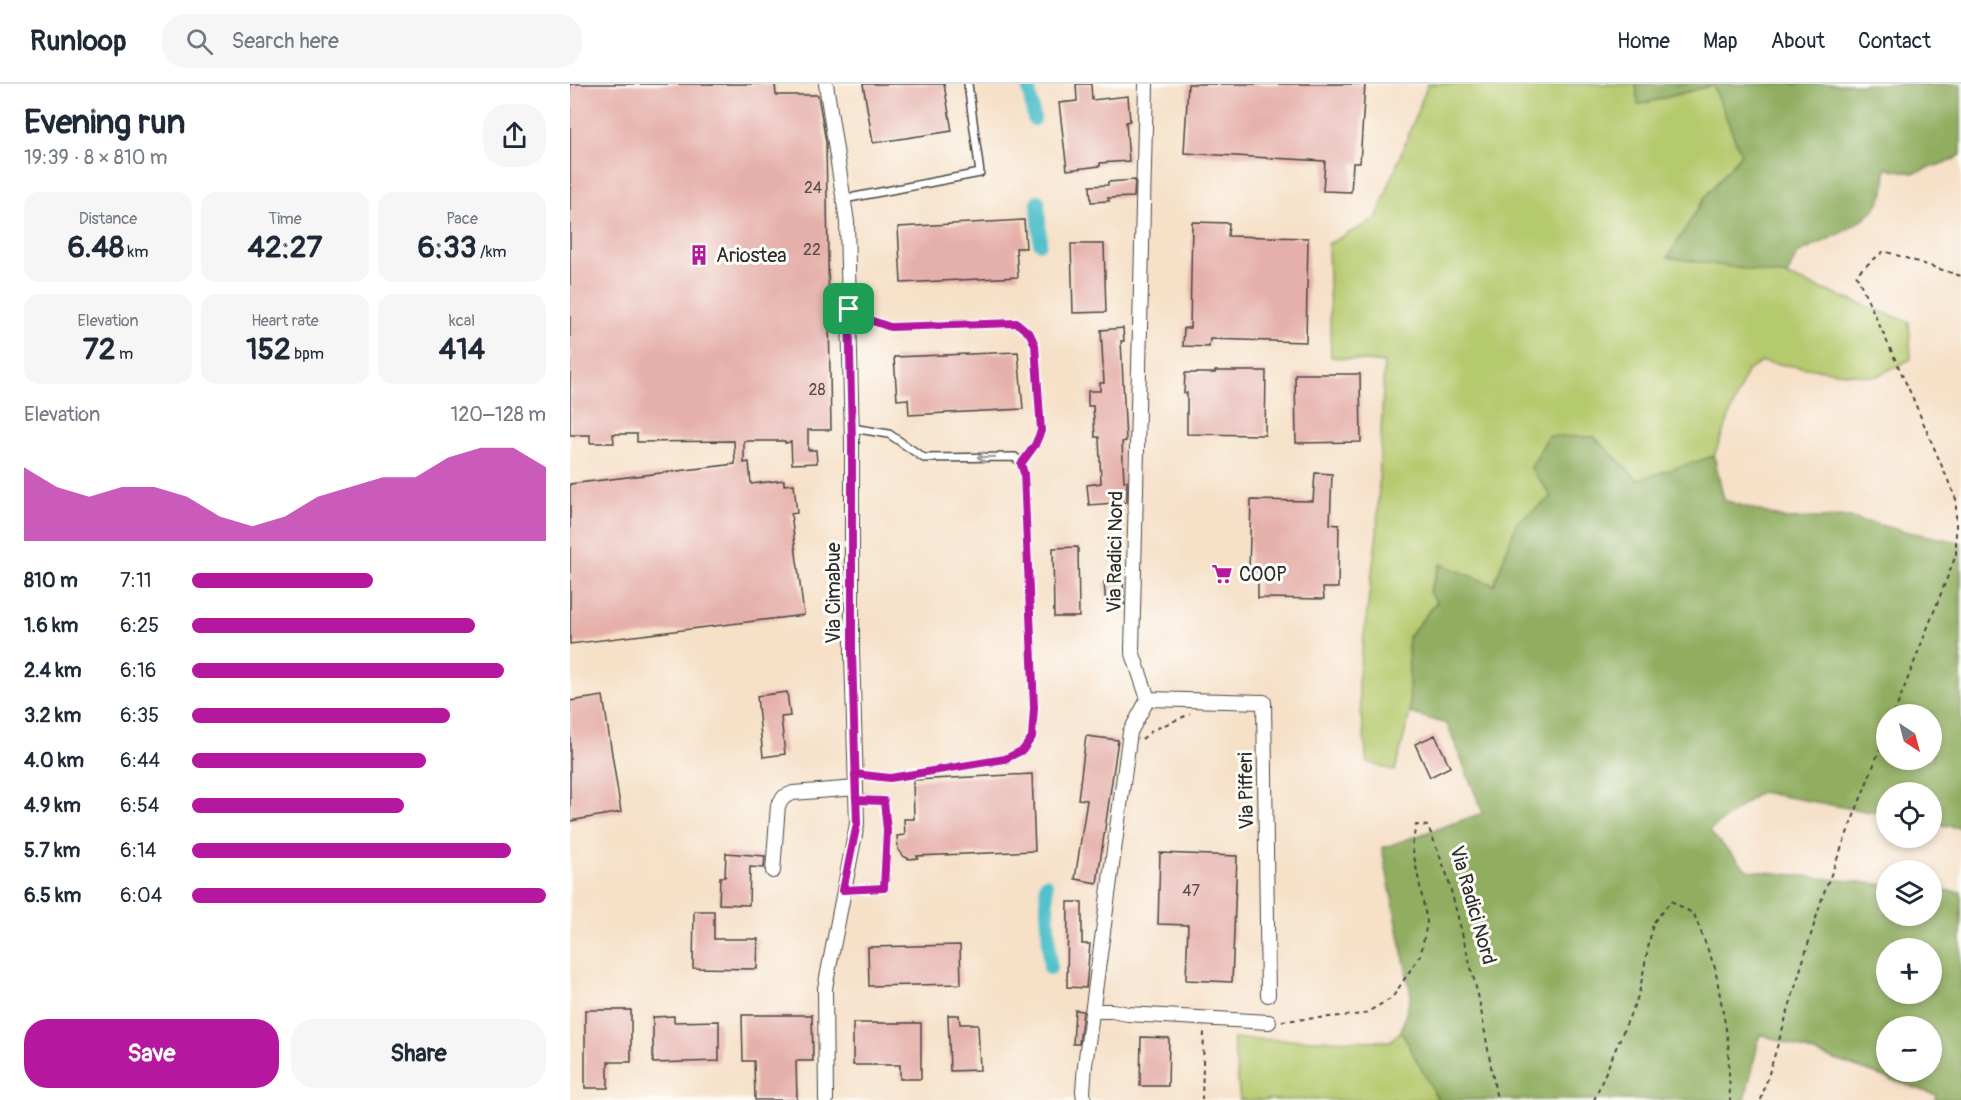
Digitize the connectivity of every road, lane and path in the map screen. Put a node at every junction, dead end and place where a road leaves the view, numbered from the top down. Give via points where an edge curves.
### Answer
1 (826, 84) edge
2 (968, 84) edge
3 (1146, 84) edge
4 (844, 199) junction
5 (1961, 276) edge
6 (849, 309) junction
7 (852, 428) junction
8 (1021, 464) junction
9 (1148, 699) junction
10 (1898, 704) edge
11 (1876, 759) edge
12 (856, 787) junction
13 (773, 871) dead end
14 (843, 890) junction
15 (1268, 995) dead end
16 (1092, 1011) junction
17 (1205, 1018) junction
18 (1269, 1022) joint
19 (1082, 1097) edge
20 (826, 1100) edge
21 (1202, 1100) edge
22 (1497, 1100) edge
23 (1594, 1100) edge
24 (1730, 1100) edge
25 (1761, 1100) edge

1 - 4 street, Via Cimabue
2 - 4 lane via 980,173
3 - 9 street, Via Radici Nord via 1132,651
4 - 6 street, Via Cimabue
5 - 10 path via 1884,251 1856,274 1956,499 1956,555
6 - 7 street, Via Cimabue
6 - 8 lane via 890,327 1017,323 1030,334 1035,345 1041,431
8 -> 7 lane via 1015,457 924,458 889,434
7 - 12 street, Via Cimabue
8 - 12 lane via 1034,708 1032,737 1023,750 996,762
9 - 15 street, Via Pifferi via 1264,702
9 - 16 street via 1130,732
11 - 25 path via 1823,895
12 - 13 street via 784,797 778,805
12 - 14 street, Via Cimabue via 857,824
12 - 14 lane via 884,801 884,888
14 - 20 street, Via Cimabue via 825,988
16 - 17 street
16 - 19 street
17 - 18 street
17 - 21 path
18 - 22 path, Via Radici Nord via 1364,1014 1392,998 1421,954 1427,922 1413,846 1416,825 1428,826 1448,875 1476,988
23 - 24 path via 1639,994 1653,923 1671,902 1694,914 1715,968 1728,1040

